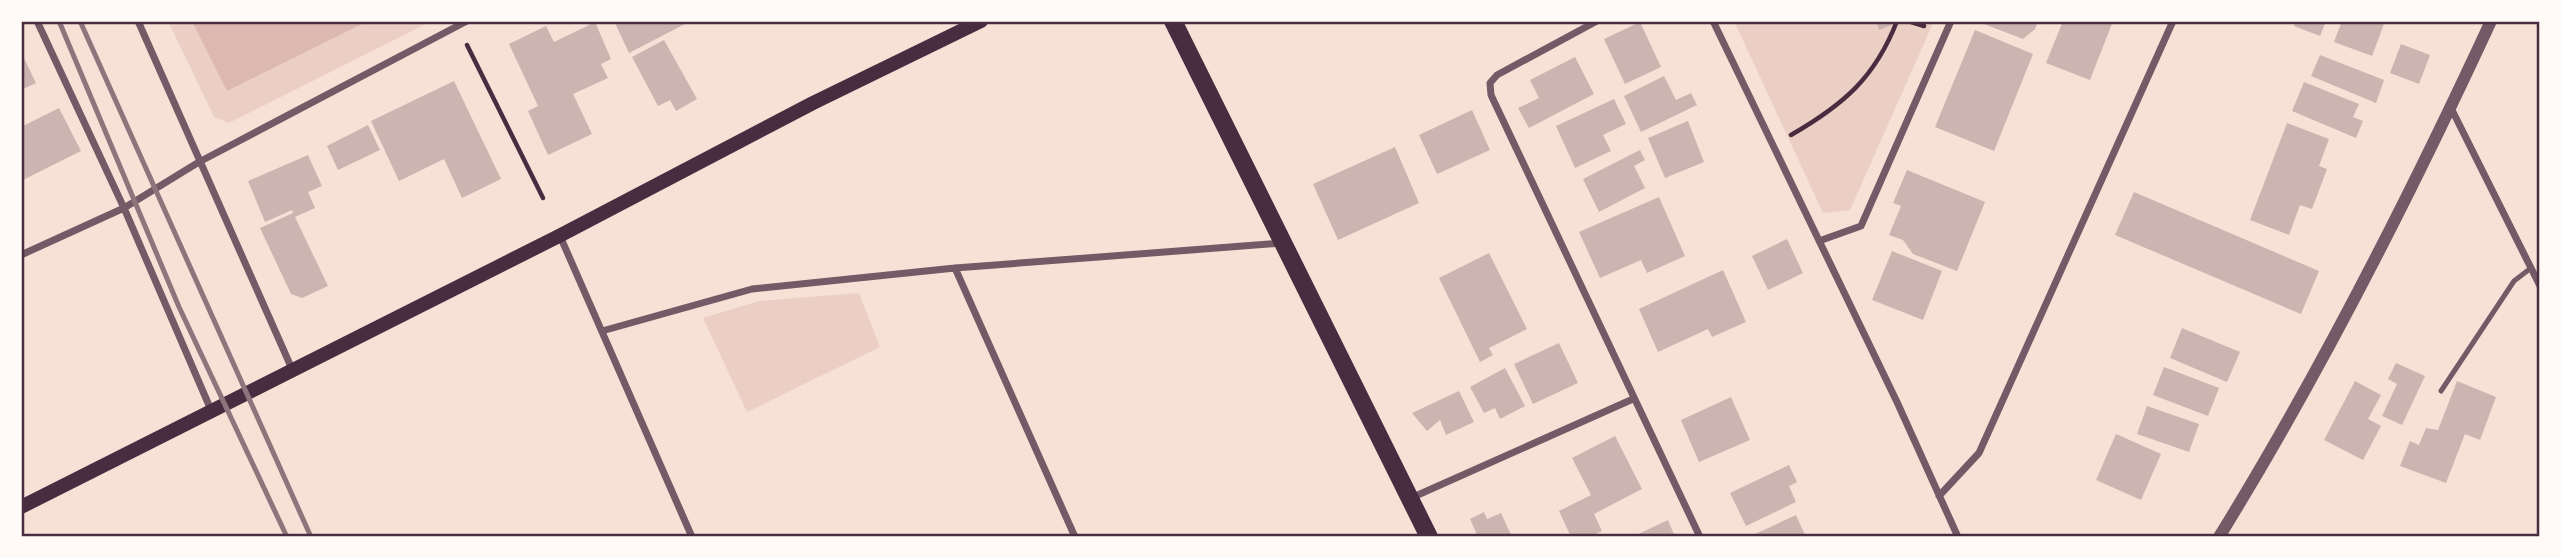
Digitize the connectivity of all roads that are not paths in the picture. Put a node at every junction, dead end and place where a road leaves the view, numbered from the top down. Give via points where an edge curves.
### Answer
1 (37, 21) edge
2 (138, 21) edge
3 (467, 21) edge
4 (981, 21) edge
5 (1173, 21) edge
6 (1597, 21) edge
7 (1713, 21) edge
8 (1951, 21) edge
9 (2173, 21) edge
10 (2491, 21) edge
11 (2451, 108) junction
12 (199, 162) junction
13 (124, 208) junction
14 (559, 236) junction
15 (1819, 241) junction
16 (1283, 243) junction
17 (21, 255) edge
18 (955, 268) junction
19 (2531, 268) junction
20 (2540, 286) edge
21 (602, 331) junction
22 (292, 369) junction
23 (2441, 391) dead end
24 (1633, 398) junction
25 (211, 410) junction
26 (1939, 496) junction
27 (1411, 498) junction
28 (21, 507) edge
29 (692, 537) edge
30 (1075, 537) edge
31 (1429, 537) edge
32 (1700, 537) edge
33 (1958, 537) edge
34 (2219, 537) edge

1 - 13 street
2 - 12 street
3 - 12 street
4 - 14 main road
5 - 16 main road
6 - 24 street via 1497,75 1490,83 1491,95
7 - 15 street
8 - 15 street via 1861,226
9 - 26 street via 1979,453
10 - 11 street
11 - 19 street
11 - 34 street via 2339,329
12 - 13 street
12 - 22 street
13 - 17 street
13 - 25 street
14 - 21 street
14 - 22 main road
15 - 26 street
16 - 18 street
16 - 27 main road
18 - 21 street via 752,289
18 - 30 street
19 - 20 street
19 - 23 lane via 2514,281
21 - 29 street
22 - 25 main road
24 - 27 street
24 - 32 street
25 - 28 main road
26 - 33 street
27 - 31 main road

